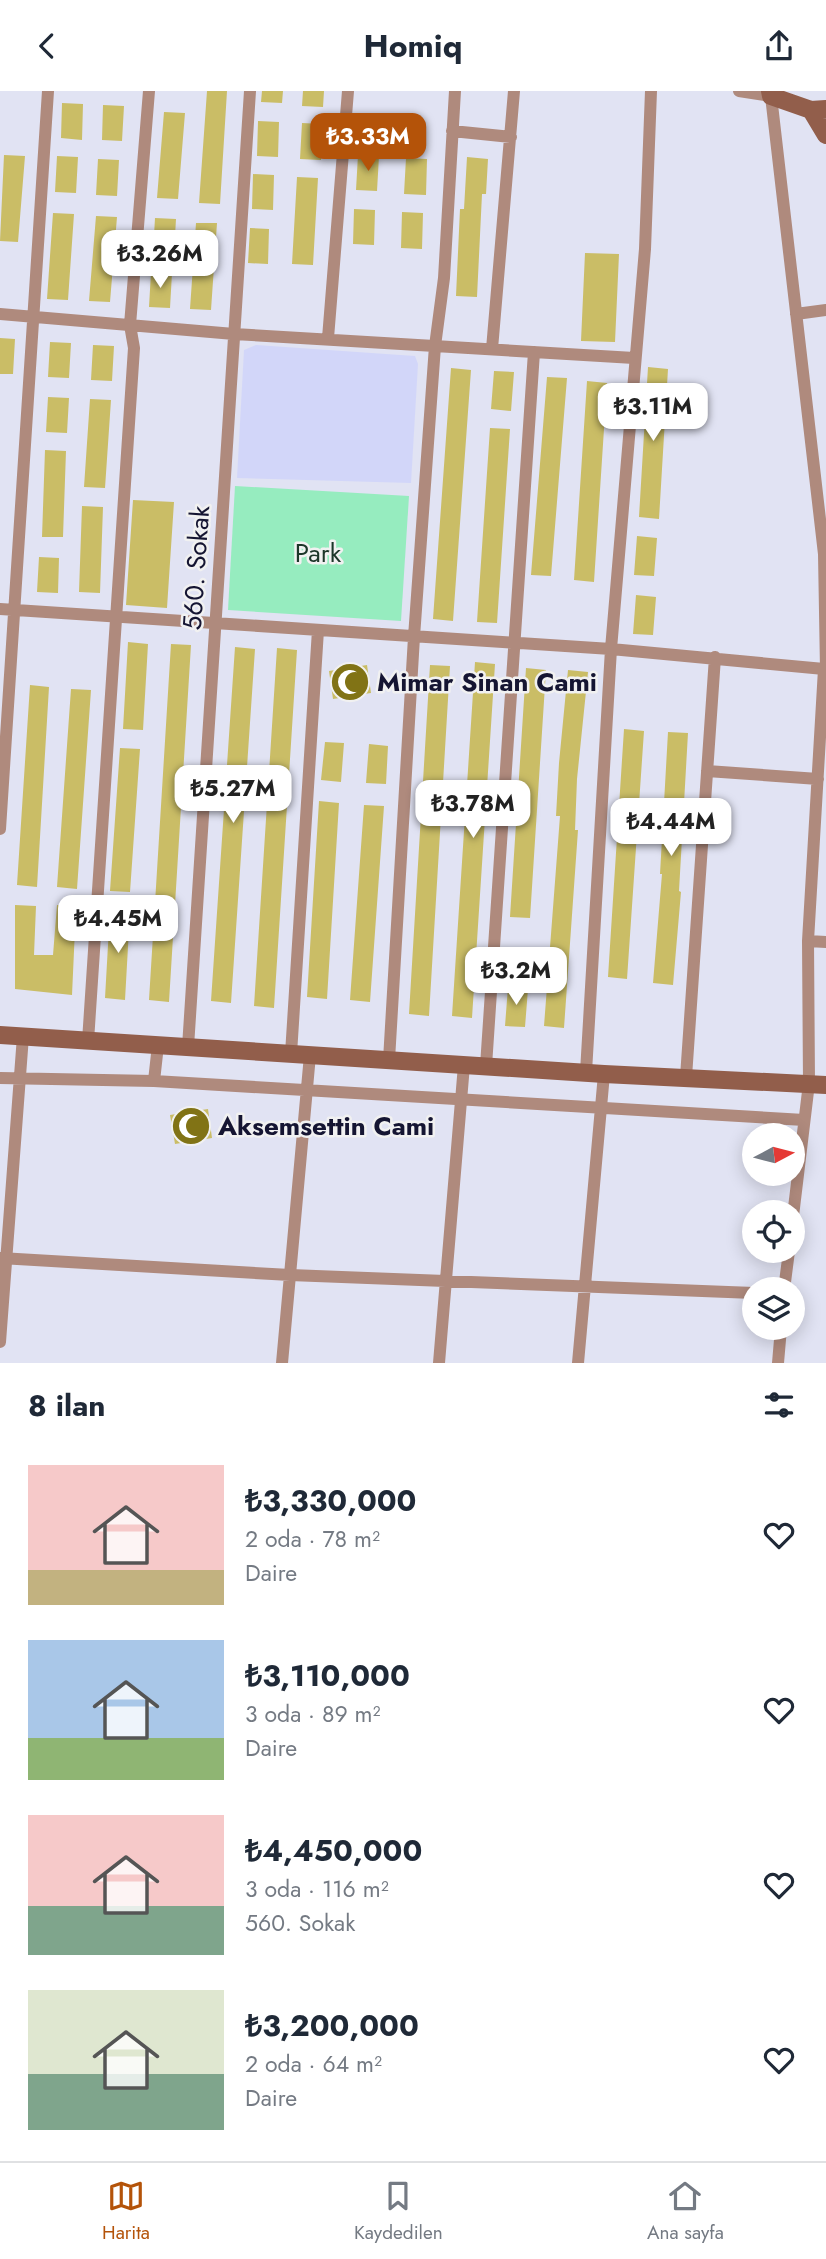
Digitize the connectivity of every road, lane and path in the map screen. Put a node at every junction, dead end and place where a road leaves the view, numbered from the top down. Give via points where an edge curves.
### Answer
1 (48, 91) edge
2 (149, 91) edge
3 (250, 91) edge
4 (348, 91) edge
5 (455, 91) edge
6 (514, 91) edge
7 (651, 91) edge
8 (739, 91) edge
9 (771, 94) edge
10 (818, 110) edge
11 (452, 131) junction
12 (826, 135) edge
13 (511, 137) junction
14 (826, 310) edge
15 (0, 314) edge
16 (796, 314) junction
17 (35, 317) junction
18 (130, 325) junction
19 (234, 334) junction
20 (328, 338) junction
21 (435, 345) junction
22 (492, 349) junction
23 (534, 352) junction
24 (634, 358) junction
25 (826, 436) edge
26 (811, 438) junction
27 (0, 610) edge
28 (15, 610) junction
29 (117, 617) junction
30 (215, 624) junction
31 (318, 630) junction
32 (414, 637) junction
33 (516, 643) junction
34 (611, 649) junction
35 (715, 657) junction
36 (825, 669) edge
37 (707, 771) junction
38 (818, 779) junction
39 (821, 804) edge
40 (0, 829) edge
41 (808, 941) junction
42 (826, 942) edge
43 (0, 1035) edge
44 (23, 1036) junction
45 (88, 1041) junction
46 (158, 1045) junction
47 (188, 1047) junction
48 (291, 1053) junction
49 (310, 1055) junction
50 (389, 1060) junction
51 (464, 1065) junction
52 (486, 1066) junction
53 (595, 1073) junction
54 (686, 1077) junction
55 (0, 1078) edge
56 (20, 1080) junction
57 (154, 1081) junction
58 (817, 1084) edge
59 (307, 1089) junction
60 (461, 1099) junction
61 (601, 1106) junction
62 (804, 1120) junction
63 (795, 1200) edge
64 (3, 1258) edge
65 (290, 1275) junction
66 (443, 1281) junction
67 (585, 1286) junction
68 (742, 1293) edge
69 (780, 1340) edge
70 (0, 1342) edge
71 (282, 1363) edge
72 (439, 1363) edge
73 (578, 1363) edge
74 (778, 1363) edge

1 - 17 street
2 - 18 street
3 - 19 street, 560. Sokak
4 - 20 street
5 - 11 street
6 - 13 street
7 - 24 street via 645,249
8 - 9 street
9 - 10 street
9 - 16 street
10 - 12 street
11 - 13 street
11 - 21 street via 444,278
13 - 22 street
14 - 16 street
15 - 17 street
16 - 26 street
17 - 18 street
17 - 28 street
18 - 19 street
18 - 29 street via 134,348
19 - 20 street
19 - 30 street, 560. Sokak
20 - 21 street
21 - 22 street
21 - 32 street
22 - 23 street
23 - 24 street
23 - 33 street
24 - 34 street
25 - 26 street
26 - 36 street via 824,554
27 - 28 street
28 - 29 street
28 - 40 street
29 - 30 street
29 - 45 street
30 - 31 street
30 - 47 street, 560. Sokak
31 - 32 street
31 - 48 street
32 - 33 street
32 - 50 street
33 - 34 street
33 - 52 street
34 - 35 street
34 - 53 street
35 - 36 street
35 - 37 street
36 - 38 street
37 - 38 street
37 - 54 street
38 - 39 street
39 - 41 street
41 - 42 street
41 - 58 street
43 - 44 street
44 - 45 street
44 - 56 street
45 - 46 street
46 - 47 street
46 - 57 street
47 - 48 street
48 - 49 street
49 - 50 street
49 - 59 street
50 - 51 street
51 - 52 street
51 - 60 street
52 - 53 street
53 - 54 street
53 - 61 street
54 - 58 street
55 - 56 street
56 - 57 street
56 - 64 street
57 - 59 street
58 - 62 street
59 - 60 street
59 - 65 street
60 - 61 street
60 - 66 street
61 - 62 street
61 - 67 street
62 - 63 street
64 - 65 street
64 - 70 street
65 - 66 street
65 - 71 street
66 - 67 street
66 - 72 street
67 - 68 street
67 - 73 street
69 - 74 street

